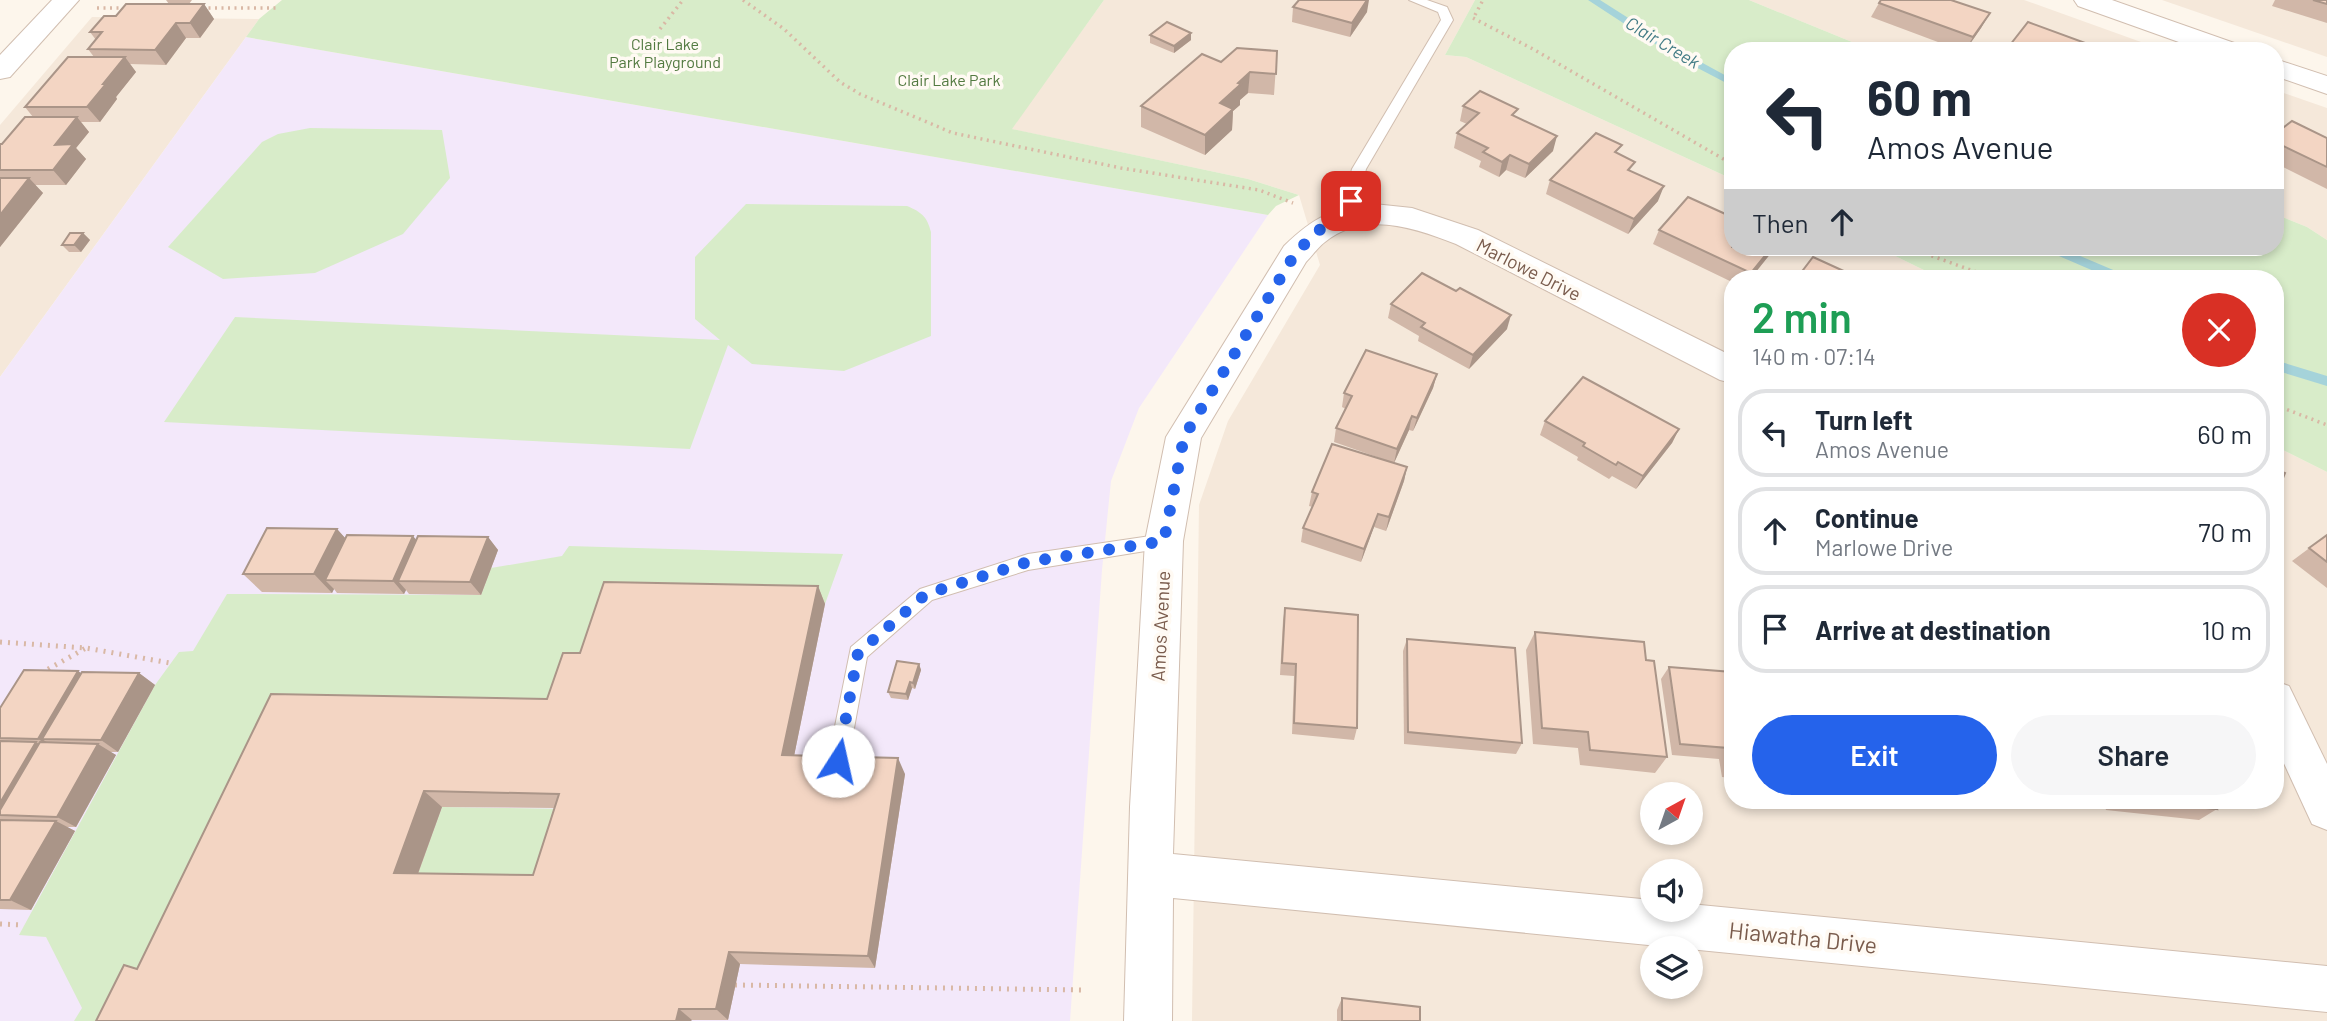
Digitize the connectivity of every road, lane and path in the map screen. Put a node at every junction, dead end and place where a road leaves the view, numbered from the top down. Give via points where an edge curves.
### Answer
1 (66, 0) edge
2 (683, 0) edge
3 (743, 0) edge
4 (1415, 0) edge
5 (2087, 0) edge
6 (93, 8) dead end
7 (133, 8) edge
8 (200, 8) edge
9 (280, 8) dead end
10 (1474, 18) dead end
11 (660, 29) dead end
12 (2205, 42) edge
13 (2284, 70) edge
14 (0, 71) edge
15 (2327, 86) edge
16 (1724, 159) edge
17 (1319, 217) junction
18 (1932, 256) edge
19 (1971, 270) edge
20 (1724, 367) edge
21 (2284, 408) edge
22 (2327, 425) edge
23 (1164, 541) junction
24 (0, 642) edge
25 (86, 648) junction
26 (170, 663) dead end
27 (33, 678) edge
28 (2284, 718) edge
29 (838, 761) edge
30 (2327, 810) edge
31 (1153, 874) junction
32 (0, 924) edge
33 (24, 925) dead end
34 (735, 985) dead end
35 (2327, 989) edge
36 (1084, 990) dead end
37 (1148, 1021) edge

1 - 14 street
2 - 11 path
3 - 17 path via 784,29 839,82 953,132 1259,190
4 - 17 lane via 1443,10 1447,20 1359,169
5 - 12 street
6 - 7 path
8 - 9 path
10 - 16 path
13 - 15 street
17 - 20 street, Marlowe Drive via 1385,214 1425,220
17 - 23 street, Amos Avenue via 1184,437
18 - 19 path
21 - 22 path
23 - 29 lane via 1028,562 926,594 858,653
23 - 31 street, Amos Avenue
24 - 25 path
25 - 26 path
25 - 27 path
28 - 30 street
31 - 35 street, Hiawatha Drive
31 - 37 street, Amos Avenue
32 - 33 path
34 - 36 path

